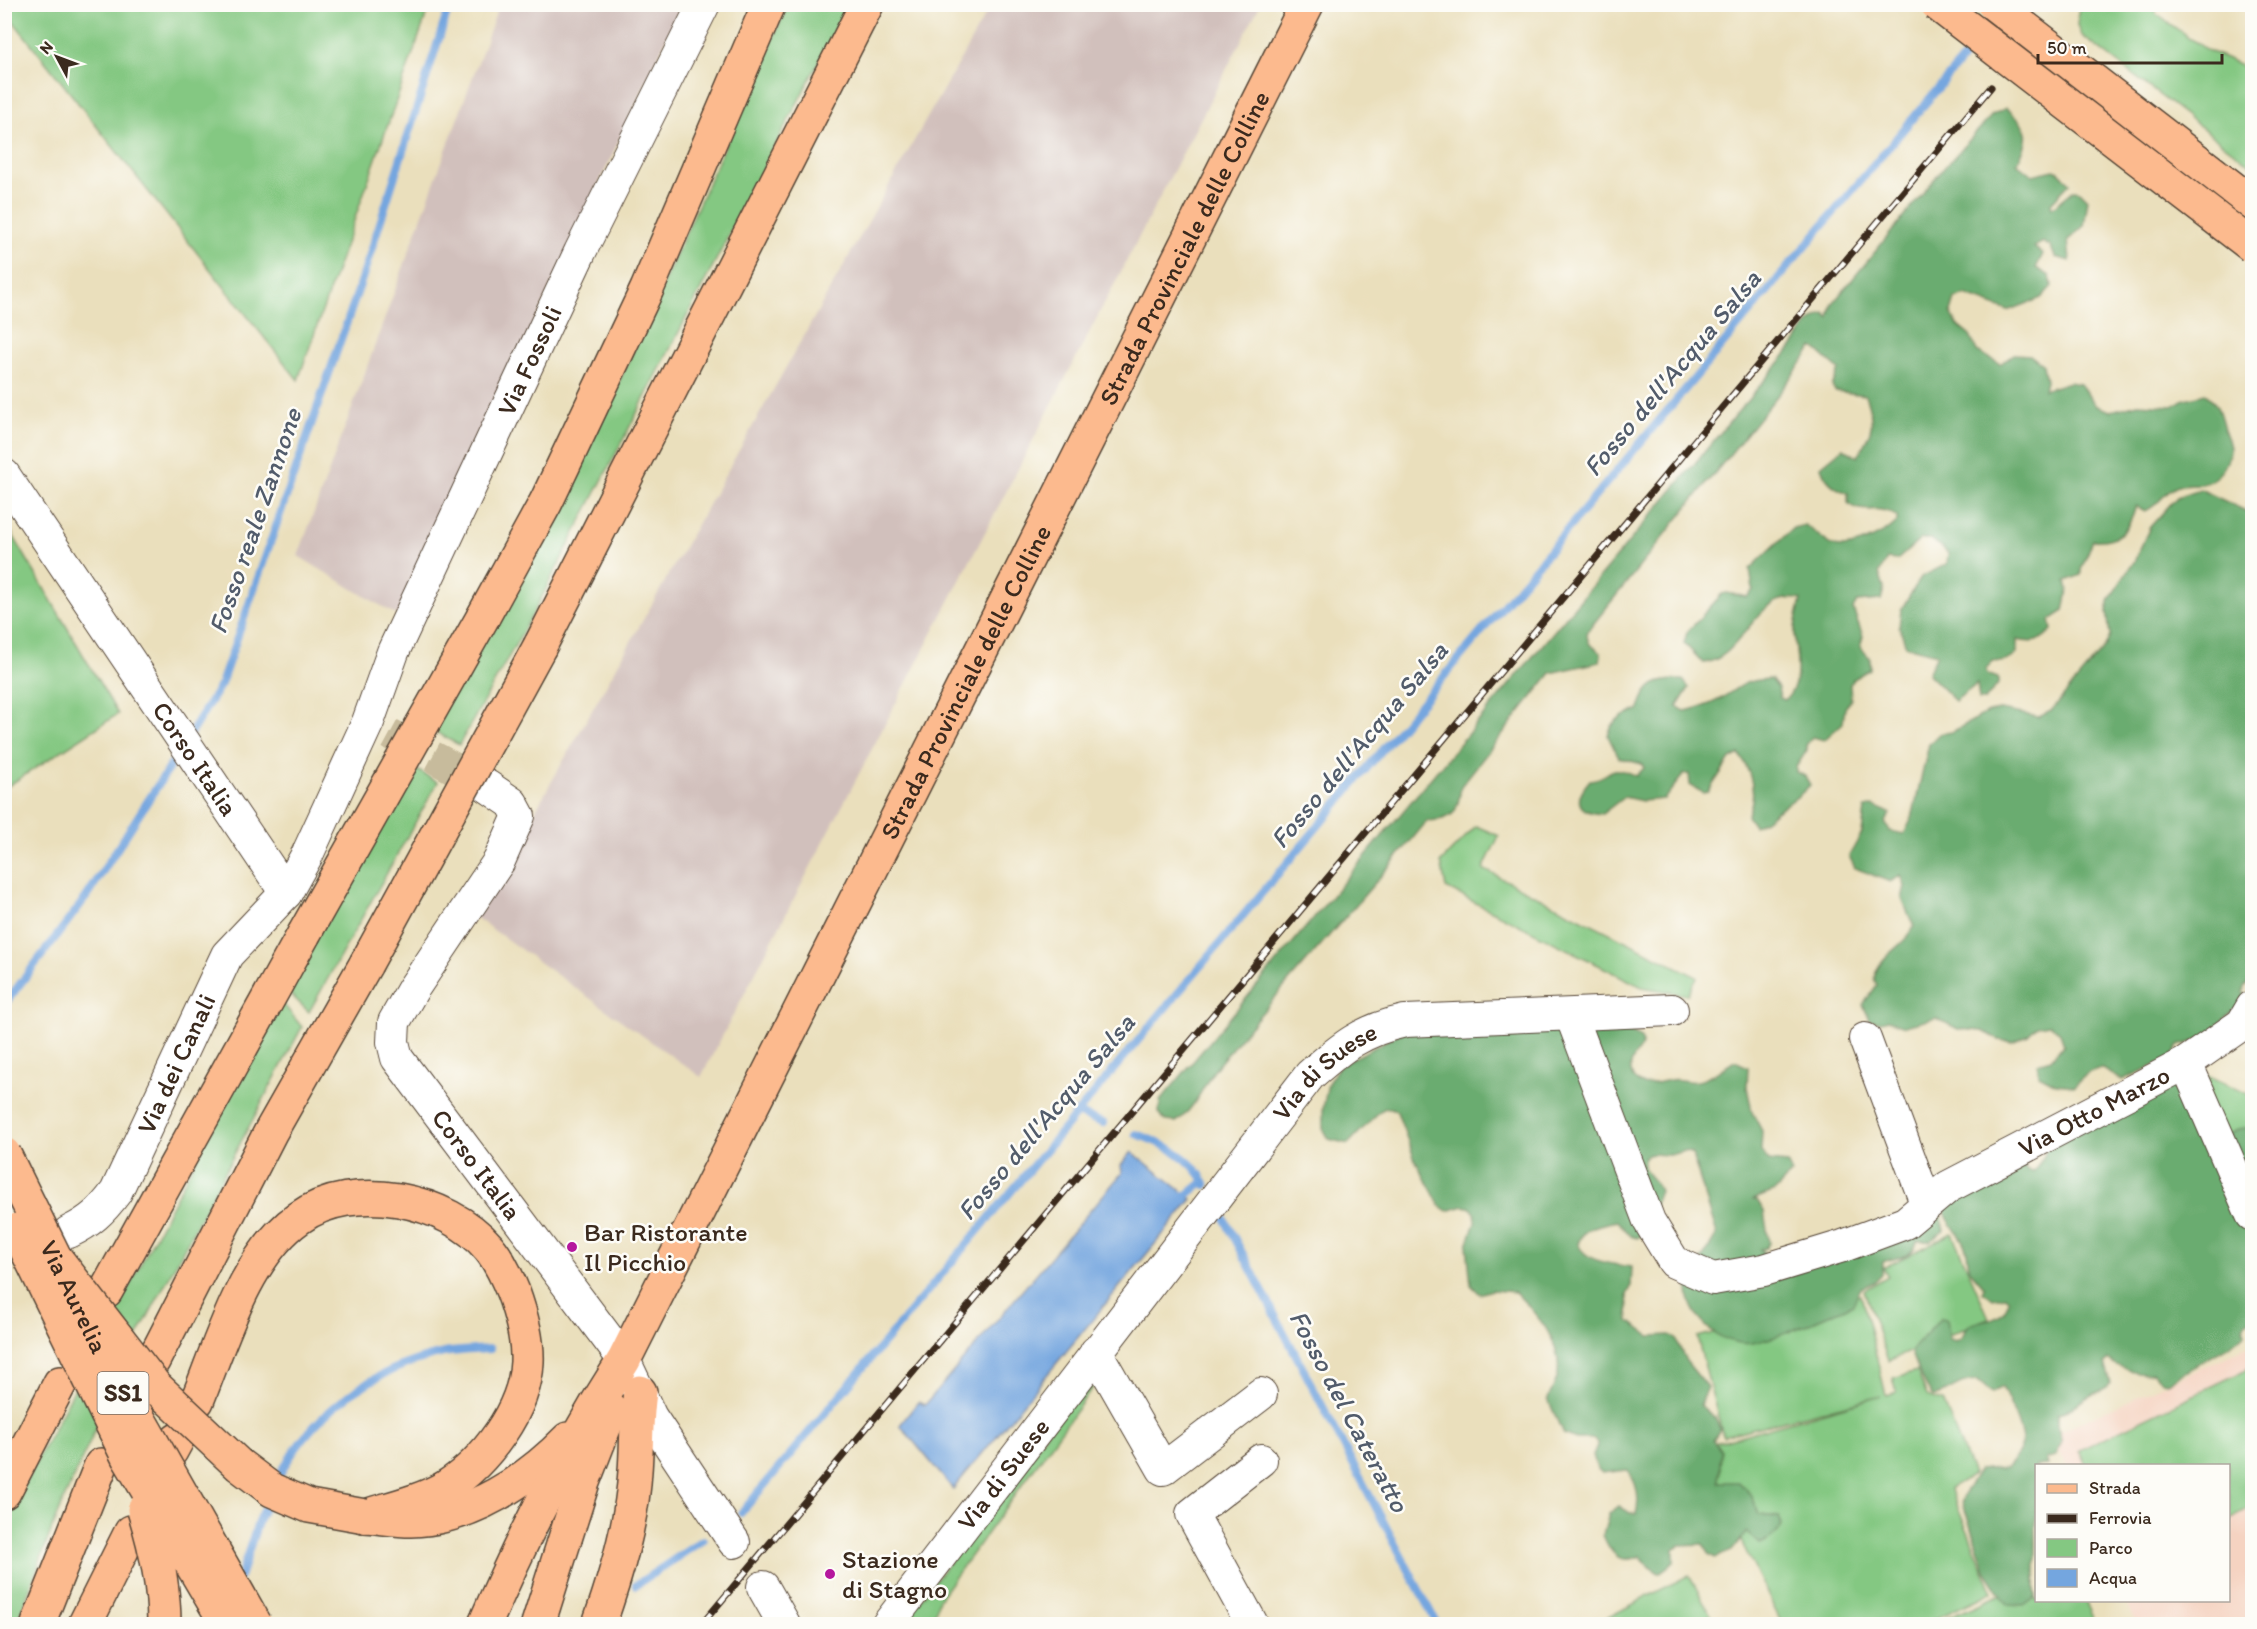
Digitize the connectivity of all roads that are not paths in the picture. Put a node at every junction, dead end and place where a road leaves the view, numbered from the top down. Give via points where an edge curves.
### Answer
1 (704, 4) edge
2 (769, 4) edge
3 (867, 4) edge
4 (1307, 4) edge
5 (1937, 4) edge
6 (1994, 4) edge
7 (2253, 203) edge
8 (2253, 246) edge
9 (4, 475) edge
10 (487, 786) tunnel mouth
11 (286, 893) junction
12 (2253, 1007) edge
13 (1672, 1010) dead end
14 (1571, 1015) junction
15 (1865, 1039) dead end
16 (2186, 1063) junction
17 (4, 1154) edge
18 (1926, 1203) junction
19 (4, 1204) edge
20 (2253, 1215) edge
21 (63, 1246) junction
22 (106, 1291) dead end
23 (1096, 1352) junction
24 (624, 1360) junction
25 (153, 1361) dead end
26 (60, 1383) dead end
27 (640, 1392) junction
28 (1261, 1394) dead end
29 (196, 1401) dead end
30 (585, 1420) junction
31 (1261, 1460) dead end
32 (115, 1461) junction
33 (4, 1492) edge
34 (365, 1516) junction
35 (131, 1532) dead end
36 (734, 1542) dead end
37 (763, 1587) dead end
38 (38, 1624) edge
39 (85, 1624) edge
40 (164, 1624) edge
41 (227, 1624) edge
42 (255, 1624) edge
43 (485, 1624) edge
44 (538, 1624) edge
45 (599, 1624) edge
46 (784, 1624) edge
47 (888, 1624) edge
48 (1252, 1624) edge

1 - 11 street, Via Fossoli via 570,273 393,652 379,728
2 - 22 main road, bridge via 647,289 546,502
3 - 25 main road, bridge via 540,646 270,1131
4 - 24 main road, Strada Provinciale delle Colline
5 - 8 main road, bridge
6 - 7 main road, bridge
9 - 11 street, Corso Italia
10 - 24 street, Corso Italia via 512,803 519,816 499,861 398,1014 393,1042 397,1058
11 - 21 street, Via dei Canali via 227,955 116,1192 100,1213
12 - 16 street, Via Otto Marzo via 2242,1024
13 - 14 street, Via di Suese
14 - 18 street, Via Otto Marzo via 1649,1221 1674,1262 1713,1279 1764,1270 1905,1223
14 - 23 street, Via di Suese via 1405,1021 1380,1026 1356,1037 1310,1075
15 - 18 street
16 - 18 street, Via Otto Marzo via 1948,1187
16 - 20 street
17 - 21 main road, Via Aurelia / SS1, bridge
19 - 32 main road, Via Aurelia / SS1, bridge
21 - 34 main road, bridge via 155,1386 238,1465 272,1490 309,1506
21 - 42 main road, Via Aurelia / SS1, bridge via 106,1361
23 - 28 street via 1163,1469
23 - 47 street, Via di Suese
24 - 27 street, Corso Italia
24 - 30 main road
24 - 44 main road via 612,1407 583,1482
26 - 33 main road
27 - 36 street, Corso Italia via 684,1470
27 - 45 main road via 629,1515 616,1576
29 - 34 main road via 252,1272 299,1218 342,1200 385,1197 413,1203 470,1231 489,1248 506,1274 524,1324 527,1364 516,1405 494,1443 470,1470 444,1488
30 - 34 main road via 528,1472 471,1506 443,1516 411,1520
30 - 43 main road
31 - 48 street via 1192,1514
32 - 38 main road
32 - 40 main road, bridge via 157,1552
32 - 41 main road, Via Aurelia / SS1, bridge
35 - 39 main road
37 - 46 street

